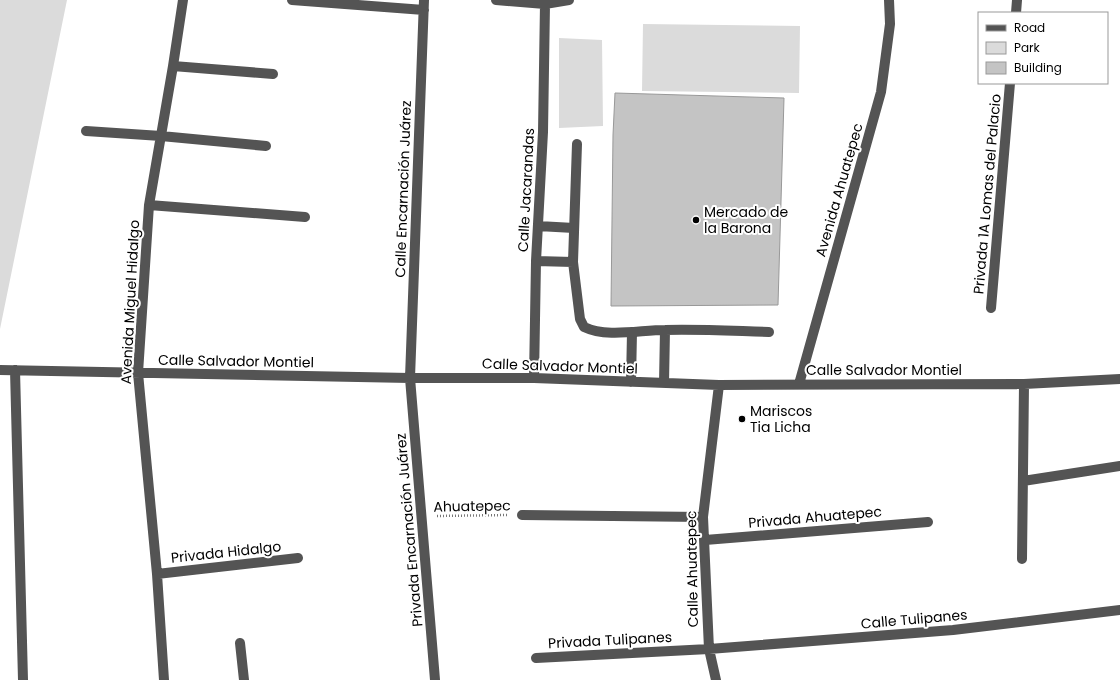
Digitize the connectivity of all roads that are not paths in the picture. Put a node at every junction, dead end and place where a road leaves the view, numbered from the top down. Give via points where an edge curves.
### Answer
1 (183, 0) edge
2 (292, 0) edge
3 (496, 0) edge
4 (569, 0) edge
5 (889, 0) edge
6 (1017, 0) edge
7 (545, 4) junction
8 (424, 5) edge
9 (1016, 12) edge
10 (173, 66) junction
11 (273, 74) dead end
12 (1010, 84) edge
13 (86, 131) dead end
14 (161, 136) junction
15 (577, 144) dead end
16 (266, 146) dead end
17 (149, 205) junction
18 (305, 217) dead end
19 (538, 226) junction
20 (574, 228) junction
21 (536, 261) junction
22 (573, 262) junction
23 (991, 308) dead end
24 (665, 330) junction
25 (632, 332) junction
26 (769, 332) dead end
27 (0, 370) edge
28 (15, 370) junction
29 (138, 373) junction
30 (410, 378) junction
31 (534, 378) junction
32 (1120, 379) edge
33 (631, 382) junction
34 (664, 383) junction
35 (799, 384) junction
36 (1024, 384) junction
37 (719, 386) junction
38 (1120, 466) edge
39 (1023, 481) junction
40 (522, 515) road end
41 (703, 517) junction
42 (928, 522) dead end
43 (704, 540) junction
44 (298, 558) dead end
45 (1022, 559) dead end
46 (157, 574) junction
47 (1120, 610) edge
48 (240, 643) dead end
49 (709, 649) junction
50 (536, 658) dead end
51 (23, 680) edge
52 (164, 680) edge
53 (244, 680) edge
54 (435, 680) edge
55 (716, 680) edge

1 - 10 street, Avenida Miguel Hidalgo
2 - 8 street
3 - 7 street
4 - 7 street
5 - 35 street, Avenida Ahuatepec via 890,24 881,92
6 - 9 street
7 - 19 street, Calle Jacarandas via 543,132
8 - 30 street, Calle Encarnación Juárez
10 - 11 street
10 - 14 street, Avenida Miguel Hidalgo
12 - 23 street, Privada 1A Lomas del Palacio
13 - 14 street
14 - 16 street
14 - 17 street, Avenida Miguel Hidalgo
15 - 20 street
17 - 18 street
17 - 29 street, Avenida Miguel Hidalgo
19 - 20 street
19 - 21 street, Calle Jacarandas
20 - 22 street
21 - 22 street
21 - 31 street, Calle Jacarandas
22 - 25 street via 580,319 584,327 593,332
24 - 25 street
24 - 26 street
24 - 34 street
25 - 33 street
27 - 28 street, Calle Salvador Montiel
28 - 29 street, Calle Salvador Montiel
28 - 51 street
29 - 30 street, Calle Salvador Montiel
29 - 46 street, Avenida Miguel Hidalgo
30 - 31 street, Calle Salvador Montiel
30 - 54 street, Privada Encarnación Juárez
31 - 33 street, Calle Salvador Montiel
32 - 36 street, Calle Salvador Montiel
33 - 34 street, Calle Salvador Montiel
34 - 37 street, Calle Salvador Montiel
35 - 36 street, Calle Salvador Montiel
35 - 37 street, Calle Salvador Montiel
36 - 39 street
37 - 41 street, Calle Ahuatepec
38 - 39 street
39 - 45 street
40 - 41 street
41 - 43 street, Calle Ahuatepec
42 - 43 street, Privada Ahuatepec
43 - 49 street, Calle Ahuatepec
44 - 46 street, Privada Hidalgo
46 - 52 street, Avenida Miguel Hidalgo
47 - 49 street, Calle Tulipanes via 953,630
48 - 53 street
49 - 50 street, Privada Tulipanes
49 - 55 street, Calle Ahuatepec

